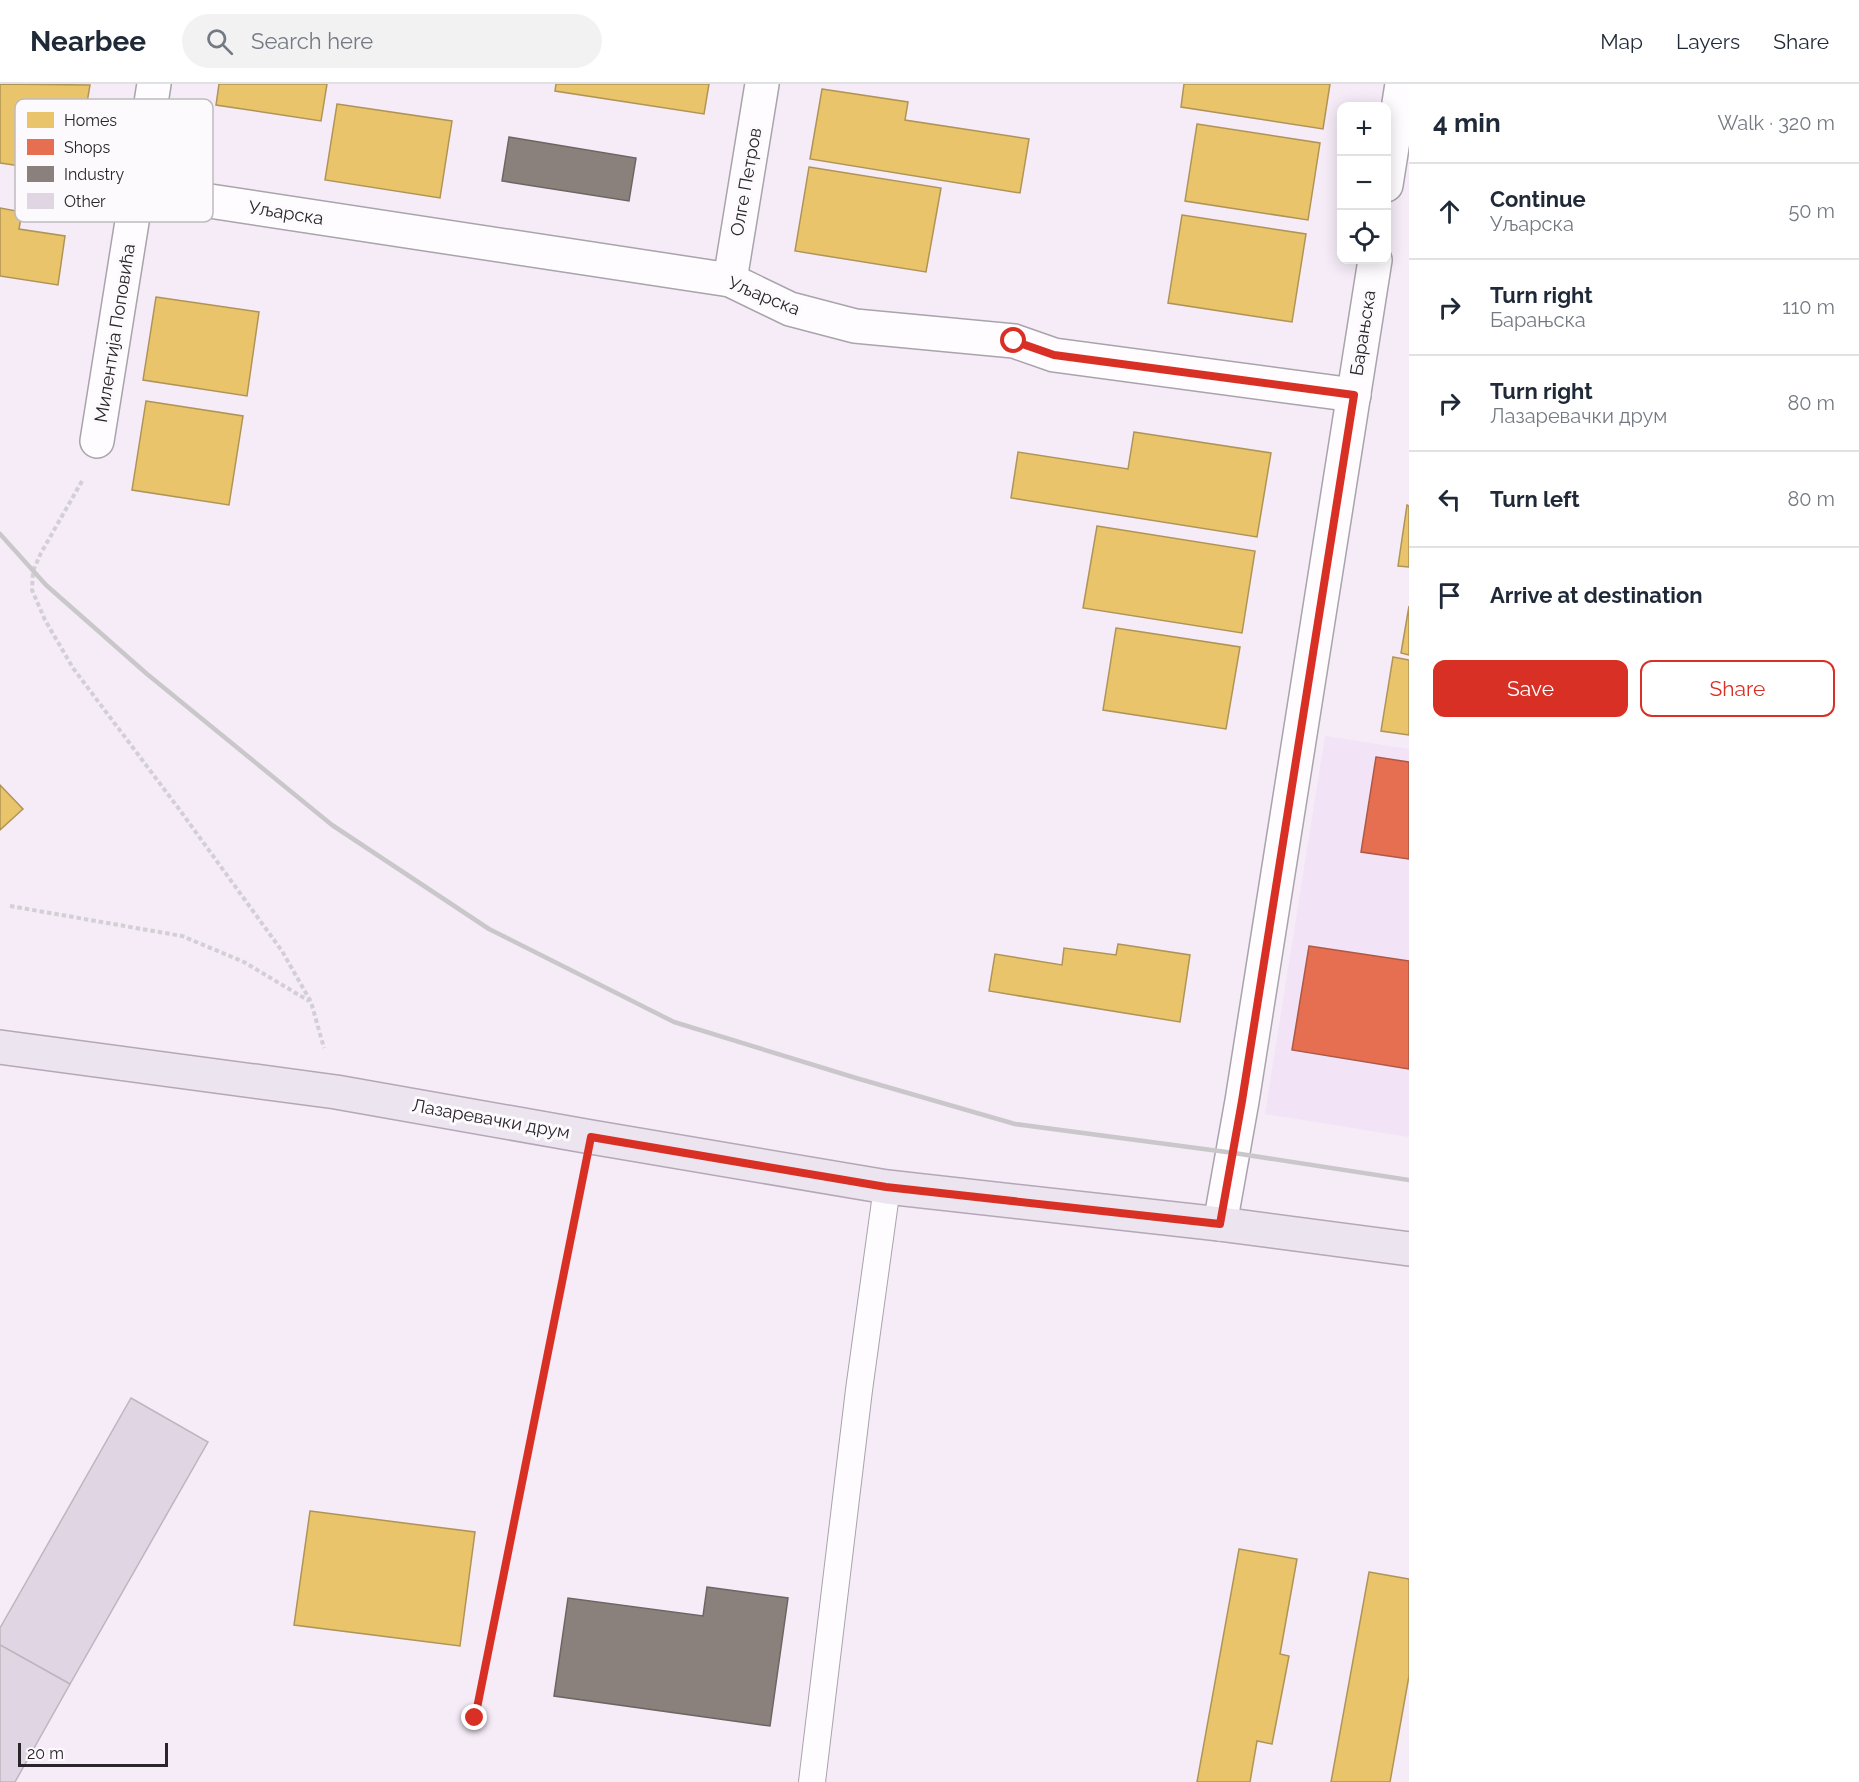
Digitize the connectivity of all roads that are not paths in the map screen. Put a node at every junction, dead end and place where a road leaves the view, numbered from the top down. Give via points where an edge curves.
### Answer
1 (154, 84) edge
2 (762, 84) edge
3 (1402, 84) edge
4 (152, 99) edge
5 (1391, 156) edge
6 (213, 202) edge
7 (132, 222) edge
8 (1374, 264) edge
9 (730, 280) junction
10 (1354, 395) junction
11 (97, 441) road end
12 (0, 1047) edge
13 (886, 1187) junction
14 (1220, 1224) junction
15 (1409, 1249) edge
16 (812, 1782) edge

1 - 4 street, Милентија Поповића
2 - 9 street, Олге Петров
3 - 5 street
6 - 9 street, Уљарска
7 - 11 street, Милентија Поповића
8 - 10 street, Барањска
9 - 10 street, Уљарска via 790,309 855,326 1014,341 1054,355
10 - 14 street, Барањска
12 - 13 main road, Лазаревачки друм via 336,1092
13 - 14 main road, Лазаревачки друм
13 - 16 lane
14 - 15 main road, Лазаревачки друм

